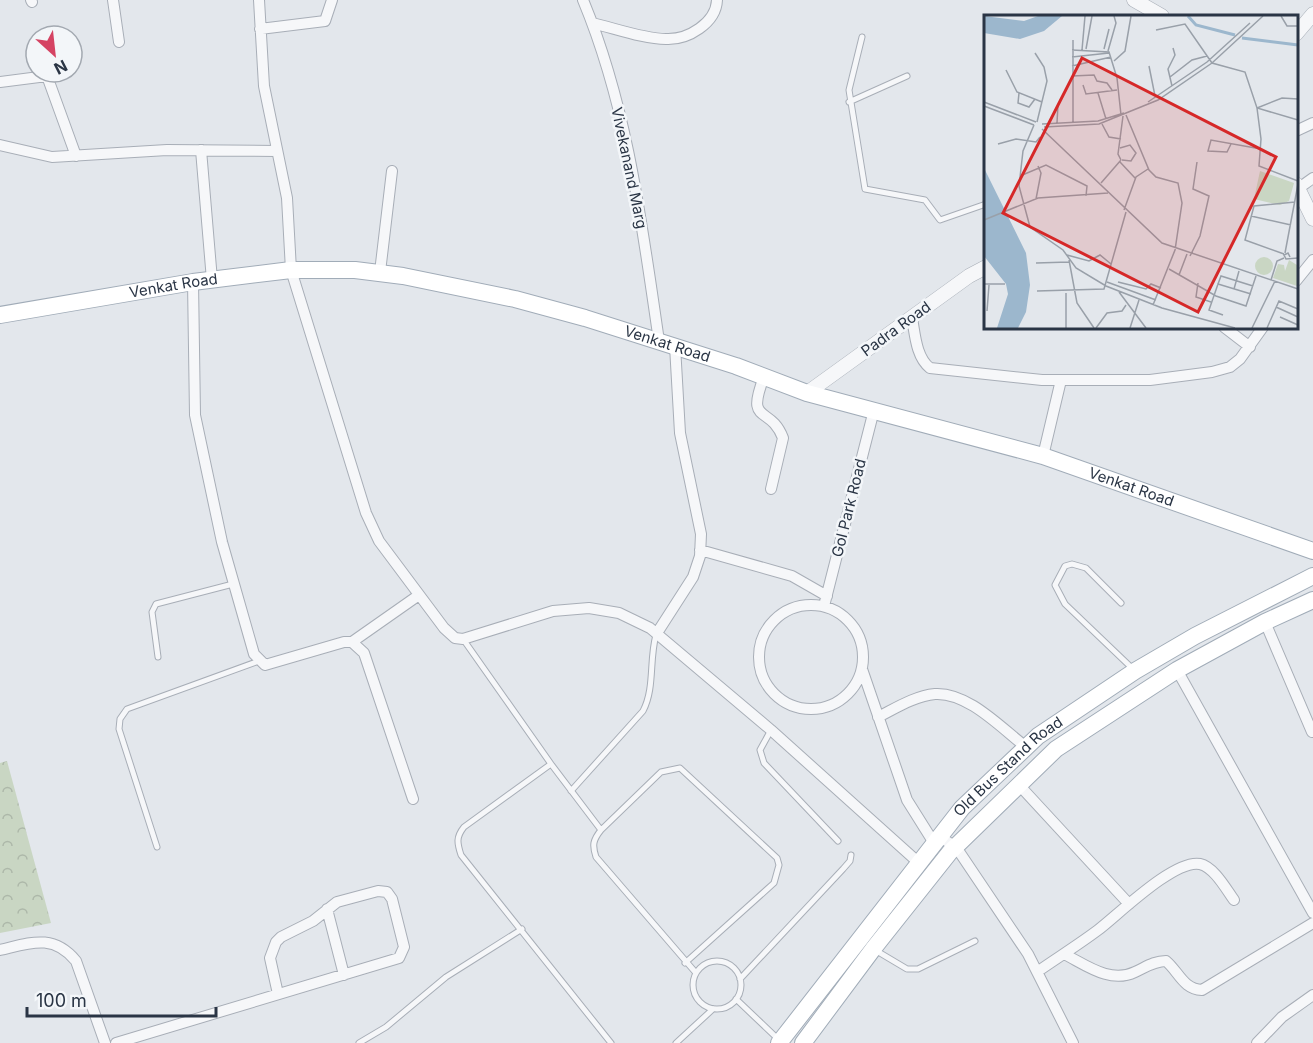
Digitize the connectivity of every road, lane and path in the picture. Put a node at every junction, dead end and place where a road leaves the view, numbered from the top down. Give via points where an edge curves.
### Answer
1 (113, 0) edge
2 (259, 0) edge
3 (332, 0) edge
4 (582, 0) edge
5 (717, 0) edge
6 (1134, 0) edge
7 (1313, 14) edge
8 (1160, 15) edge
9 (592, 23) junction
10 (260, 29) junction
11 (1298, 32) edge
12 (862, 37) dead end
13 (119, 42) dead end
14 (907, 76) dead end
15 (0, 82) edge
16 (849, 102) junction
17 (1313, 123) edge
18 (1298, 130) edge
19 (0, 146) edge
20 (201, 150) junction
21 (277, 151) junction
22 (76, 156) junction
23 (392, 171) dead end
24 (1313, 178) edge
25 (1298, 186) edge
26 (984, 205) edge
27 (1313, 219) edge
28 (1313, 260) edge
29 (984, 268) edge
30 (291, 270) junction
31 (380, 272) junction
32 (1298, 279) edge
33 (213, 280) junction
34 (194, 282) junction
35 (0, 315) edge
36 (912, 318) junction
37 (1225, 328) edge
38 (1262, 328) edge
39 (667, 343) junction
40 (1250, 347) junction
41 (764, 377) junction
42 (1060, 380) junction
43 (807, 393) junction
44 (874, 410) junction
45 (1042, 456) junction
46 (771, 489) dead end
47 (700, 550) junction
48 (1313, 551) edge
49 (1313, 576) edge
50 (234, 584) junction
51 (419, 595) junction
52 (1313, 600) edge
53 (826, 601) junction
54 (1121, 603) dead end
55 (1264, 622) junction
56 (657, 633) junction
57 (463, 639) junction
58 (352, 642) junction
59 (159, 657) dead end
60 (259, 661) junction
61 (862, 669) junction
62 (1177, 670) junction
63 (1135, 671) junction
64 (878, 717) junction
65 (771, 730) junction
66 (1312, 732) edge
67 (1026, 747) junction
68 (551, 764) junction
69 (1018, 785) junction
70 (571, 791) junction
71 (413, 799) dead end
72 (602, 830) junction
73 (937, 840) junction
74 (838, 841) dead end
75 (157, 847) dead end
76 (956, 847) junction
77 (851, 855) dead end
78 (919, 863) junction
79 (1234, 900) dead end
80 (1129, 904) junction
81 (327, 909) junction
82 (1313, 913) edge
83 (1313, 923) edge
84 (522, 929) junction
85 (975, 941) dead end
86 (873, 949) junction
87 (0, 950) edge
88 (1064, 954) junction
89 (685, 963) junction
90 (1037, 972) junction
91 (696, 973) junction
92 (344, 975) junction
93 (740, 979) junction
94 (278, 994) junction
95 (1313, 995) edge
96 (736, 999) junction
97 (712, 1009) junction
98 (812, 1039) edge
99 (780, 1042) edge
100 (105, 1043) edge
101 (116, 1043) edge
102 (359, 1043) edge
103 (611, 1043) edge
104 (676, 1043) edge
105 (1073, 1043) edge
106 (1257, 1043) edge

1 - 13 street
2 - 10 street
3 - 10 street via 324,21
4 - 9 street, Vivekanand Marg
5 - 9 street via 710,21 669,39
6 - 8 street
7 - 11 street
9 - 39 street, Vivekanand Marg via 635,185
10 - 21 street via 264,86
12 - 16 lane
14 - 16 lane
15 - 22 street via 47,76
16 - 26 lane via 865,189 925,200 940,220
17 - 18 street
19 - 22 street via 36,155
20 - 21 street
20 - 22 street
20 - 33 street
21 - 30 street via 287,198
23 - 31 street
24 - 25 street
25 - 27 street
28 - 32 street
29 - 36 street, Padra Road
30 - 31 main road, Venkat Road
30 - 33 main road, Venkat Road
30 - 51 street via 366,513 379,541
31 - 39 main road, Venkat Road via 515,298
33 - 34 main road, Venkat Road
34 - 35 main road, Venkat Road
34 - 50 street via 195,415
36 - 42 street via 919,352 930,368
36 - 43 street, Padra Road
37 - 40 street
38 - 40 street
39 - 41 main road, Venkat Road
39 - 47 street, Vivekanand Marg via 701,534
40 - 42 street via 1230,367 1212,372 1150,380
41 - 43 main road, Venkat Road
41 - 46 street via 757,408 774,422 783,438
42 - 45 street
43 - 44 main road, Venkat Road
44 - 45 main road, Venkat Road
44 - 53 street, Gol Park Road
45 - 48 main road, Venkat Road
47 - 53 street via 792,576
47 - 56 street, Vivekanand Marg via 693,577
49 - 63 main road, Old Bus Stand Road
50 - 59 lane via 156,604 152,612
50 - 60 street
51 - 57 street via 448,633
51 - 58 street
52 - 55 main road, Old Bus Stand Road
53 - 61 street via 856,630 863,650
53 - 61 street via 785,612 769,625 760,644 759,664 766,683 779,698 798,707 818,708 837,702 853,688
54 - 63 lane via 1078,564 1065,566 1057,576 1055,585 1065,604
55 - 62 main road, Old Bus Stand Road
55 - 66 street
56 - 57 street via 619,613 588,608 553,611
56 - 65 street
56 - 70 lane via 650,661 649,700
57 - 68 lane
58 - 60 street via 271,664
58 - 71 street via 363,653
60 - 75 lane via 127,709 120,719 122,740
61 - 64 street
62 - 69 main road, Old Bus Stand Road via 1056,748
62 - 82 street
63 - 67 main road, Old Bus Stand Road
64 - 67 street via 914,699 953,695
64 - 73 street via 907,800 919,822
65 - 74 lane via 760,750 764,763
65 - 78 street
67 - 73 main road, Old Bus Stand Road via 962,808
68 - 70 lane
68 - 84 lane via 458,835 461,855
69 - 76 main road, Old Bus Stand Road
69 - 80 street
70 - 72 lane
72 - 89 lane via 592,846 596,857
72 - 89 lane via 661,772 680,768 777,858 774,883
73 - 76 street
73 - 78 main road, Old Bus Stand Road
76 - 86 main road, Old Bus Stand Road
76 - 90 street
77 - 93 lane via 843,869
78 - 99 main road, Old Bus Stand Road
79 - 80 street via 1211,871 1202,864 1190,864
80 - 88 street
81 - 92 street
81 - 92 street via 337,902 378,891 387,892 392,899 404,953 392,961
81 - 94 street via 276,942 270,957
83 - 88 street via 1202,990 1184,984 1166,961 1112,977
84 - 102 lane via 446,977 386,1027
84 - 103 lane
85 - 86 lane via 918,969 907,969
86 - 98 main road, Old Bus Stand Road
87 - 100 street via 38,941 67,951 76,962
88 - 90 street
89 - 91 lane
90 - 105 street
91 - 93 lane via 708,963 721,962 733,968
91 - 97 lane via 696,997
92 - 94 street
93 - 96 lane
94 - 101 street
95 - 106 street via 1282,1017
96 - 97 lane via 726,1007
96 - 99 lane
97 - 104 lane

